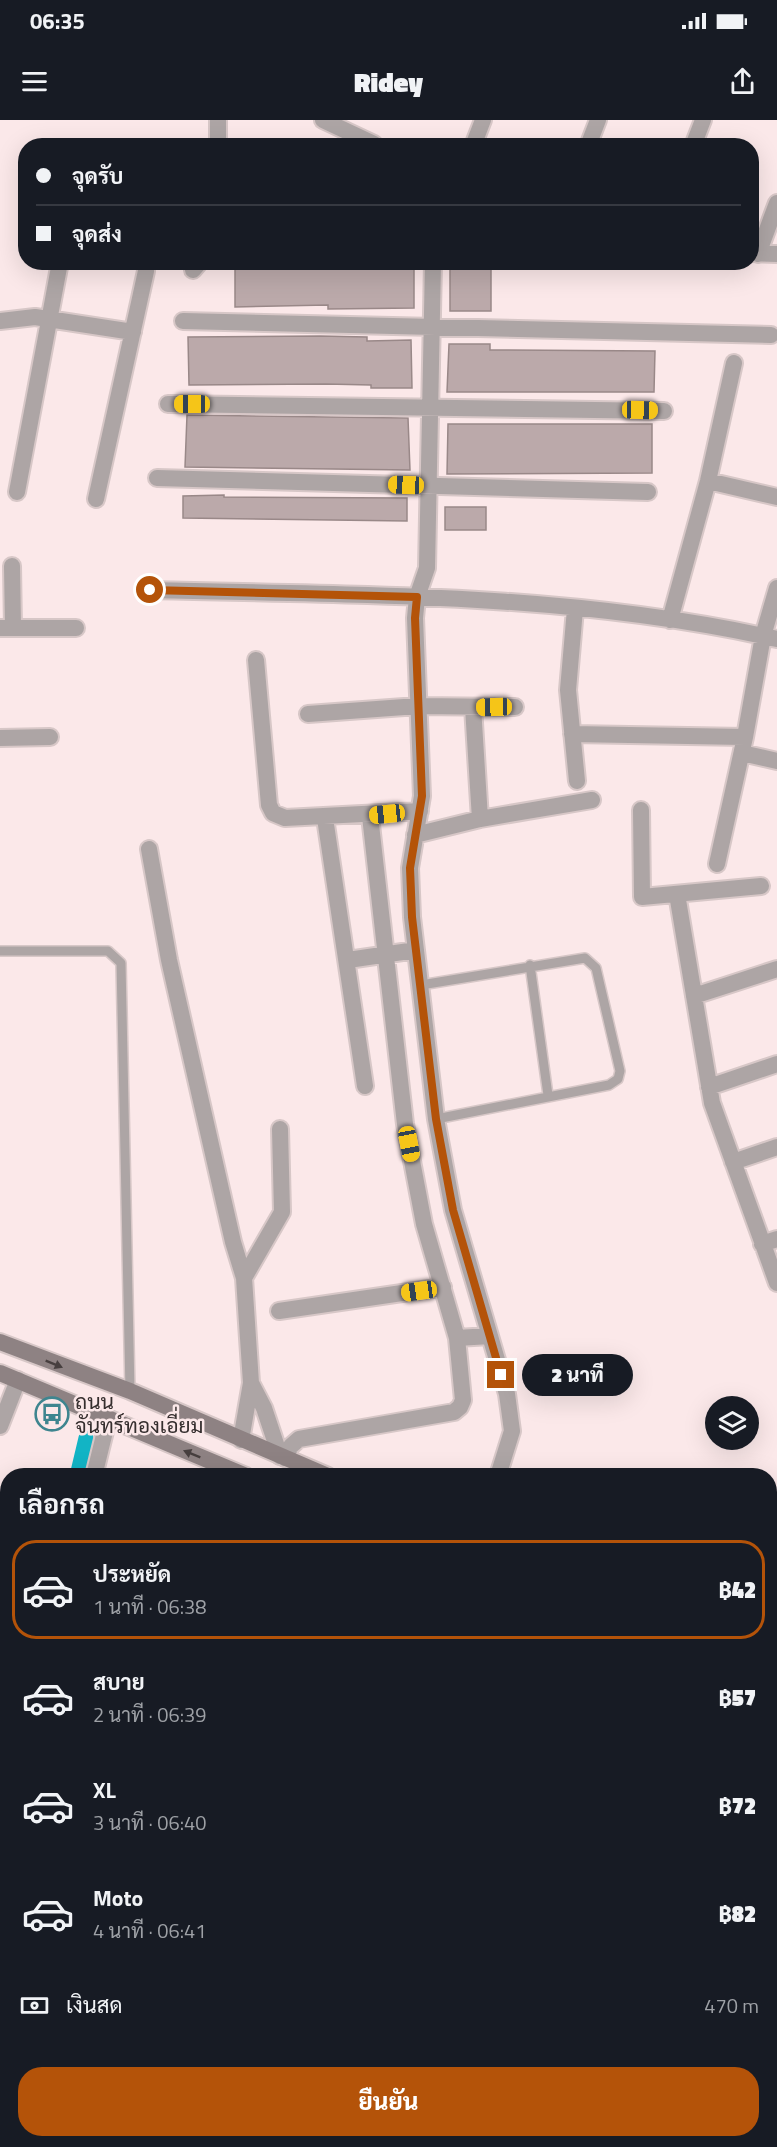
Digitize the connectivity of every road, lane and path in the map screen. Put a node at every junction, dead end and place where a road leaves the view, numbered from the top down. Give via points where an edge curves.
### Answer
1 (218, 120) edge
2 (323, 120) edge
3 (483, 120) edge
4 (598, 120) edge
5 (703, 120) edge
6 (341, 124) edge
7 (218, 138) edge
8 (364, 138) edge
9 (476, 138) edge
10 (591, 138) edge
11 (696, 138) edge
12 (777, 203) edge
13 (759, 244) edge
14 (759, 253) edge
15 (777, 254) edge
16 (59, 270) edge
17 (433, 270) edge
18 (146, 271) dead end
19 (51, 319) junction
20 (0, 321) edge
21 (183, 321) dead end
22 (432, 327) junction
23 (133, 332) junction
24 (771, 335) dead end
25 (734, 363) dead end
26 (168, 404) dead end
27 (430, 406) junction
28 (664, 411) dead end
29 (158, 478) dead end
30 (708, 481) junction
31 (429, 486) junction
32 (17, 492) dead end
33 (648, 492) dead end
34 (777, 497) edge
35 (96, 499) dead end
36 (12, 566) dead end
37 (777, 588) edge
38 (150, 590) dead end
39 (417, 597) junction
40 (575, 609) junction
41 (670, 620) junction
42 (6, 628) edge
43 (76, 628) dead end
44 (770, 638) edge
45 (256, 660) dead end
46 (418, 706) junction
47 (473, 707) junction
48 (515, 707) dead end
49 (308, 714) dead end
50 (572, 734) junction
51 (50, 737) dead end
52 (0, 738) edge
53 (743, 745) junction
54 (777, 761) edge
55 (577, 781) dead end
56 (592, 800) dead end
57 (641, 810) dead end
58 (420, 811) junction
59 (370, 816) junction
60 (325, 818) junction
61 (480, 819) junction
62 (415, 835) junction
63 (149, 849) dead end
64 (717, 864) dead end
65 (761, 886) dead end
66 (677, 894) junction
67 (416, 950) junction
68 (0, 951) edge
69 (387, 954) junction
70 (348, 960) junction
71 (530, 965) junction
72 (777, 969) edge
73 (421, 985) junction
74 (694, 996) junction
75 (777, 1064) edge
76 (365, 1086) dead end
77 (709, 1087) junction
78 (548, 1095) junction
79 (436, 1119) junction
80 (280, 1129) dead end
81 (777, 1147) edge
82 (733, 1162) junction
83 (770, 1241) edge
84 (244, 1278) junction
85 (777, 1283) edge
86 (443, 1287) junction
87 (279, 1311) dead end
88 (490, 1336) junction
89 (457, 1338) junction
90 (0, 1342) edge
91 (0, 1373) edge
92 (18, 1380) junction
93 (251, 1383) junction
94 (130, 1391) junction
95 (108, 1419) junction
96 (0, 1426) edge
97 (241, 1440) junction
98 (283, 1457) junction
99 (96, 1468) edge
100 (227, 1468) edge
101 (309, 1468) edge
102 (500, 1468) edge

1 - 7 street
2 - 6 street
3 - 9 street
4 - 10 street
5 - 11 street
6 - 8 street
12 - 13 street
14 - 15 street
16 - 19 street
17 - 22 street
18 - 23 street
19 - 20 street
19 - 23 street
19 - 32 street
21 - 22 street
22 - 24 street
22 - 27 street
23 - 35 street
25 - 30 street
26 - 27 street
27 - 28 street
27 - 31 street
29 - 31 street
30 - 34 street
30 - 41 street
31 - 33 street
31 - 39 street via 427,568
36 - 42 street
37 - 44 street
38 - 39 street
39 - 40 street
39 - 46 street
40 - 41 street
40 - 50 street via 568,690
41 - 44 street
42 - 43 street
44 - 53 street
45 - 60 street via 269,805 280,818
46 - 47 street
46 - 49 street
46 - 58 street
47 - 48 street
47 - 61 street
50 - 53 street
50 - 55 street
51 - 52 street
53 - 54 street
53 - 64 street
56 - 61 street
57 - 66 street via 642,897
58 - 59 street
58 - 62 street
59 - 60 street
59 - 69 street
60 - 70 street
61 - 62 street
62 - 67 street via 410,868
63 - 84 street via 169,960
65 - 66 street
66 - 74 street
67 - 69 street
67 - 73 street
68 - 94 lane via 108,951 121,963
69 - 70 street
69 - 86 street via 405,1124 424,1224
70 - 76 street
71 - 73 lane
71 - 78 lane
71 - 78 lane via 585,958 593,963 620,1071 618,1079 609,1085
72 - 74 street
73 - 79 street
74 - 77 street
75 - 77 street
77 - 82 street
78 - 79 lane
79 - 88 street via 453,1210
80 - 84 street via 282,1212
81 - 82 street
82 - 83 street
83 - 85 street
84 - 93 street
86 - 87 street
86 - 89 street
88 - 89 street
88 - 102 street via 507,1395 512,1431
89 - 98 street via 463,1400 454,1412 298,1439
90 -> 94 main road
91 - 92 main road
92 - 95 main road
92 - 96 street
93 - 97 street
93 - 98 street
94 - 97 main road
95 - 99 street
100 -> 95 main road
97 - 98 main road
98 - 101 main road

